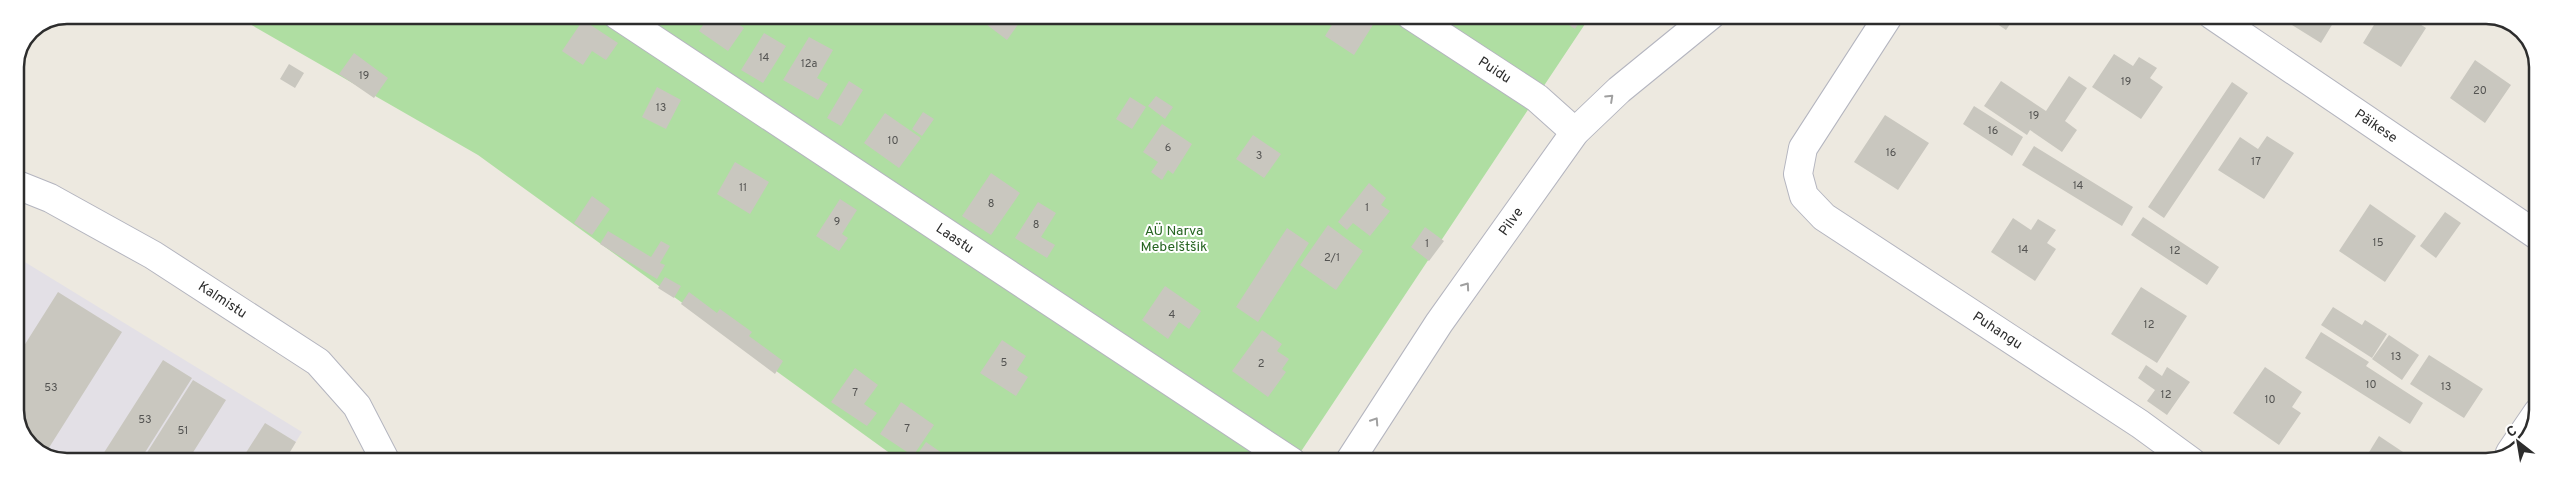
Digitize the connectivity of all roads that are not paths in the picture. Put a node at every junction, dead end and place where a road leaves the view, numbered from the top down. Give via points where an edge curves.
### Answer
1 (630, 24) edge
2 (1424, 24) edge
3 (1700, 24) edge
4 (1883, 24) edge
5 (2225, 24) edge
6 (1575, 132) junction
7 (24, 188) edge
8 (2529, 230) edge
9 (381, 453) edge
10 (1278, 453) edge
11 (1355, 453) edge
12 (2180, 453) edge

1 - 10 street, Laastu
2 - 6 street, Puidu via 1537,98
6 -> 3 street, Pilve via 1619,90
4 - 12 street, Puhangu via 1803,148 1798,174 1804,196 1824,217
5 - 8 street, Päikese
11 -> 6 street, Pilve via 1439,323
7 - 9 street, Kalmistu via 50,198 153,255 318,362 357,406

